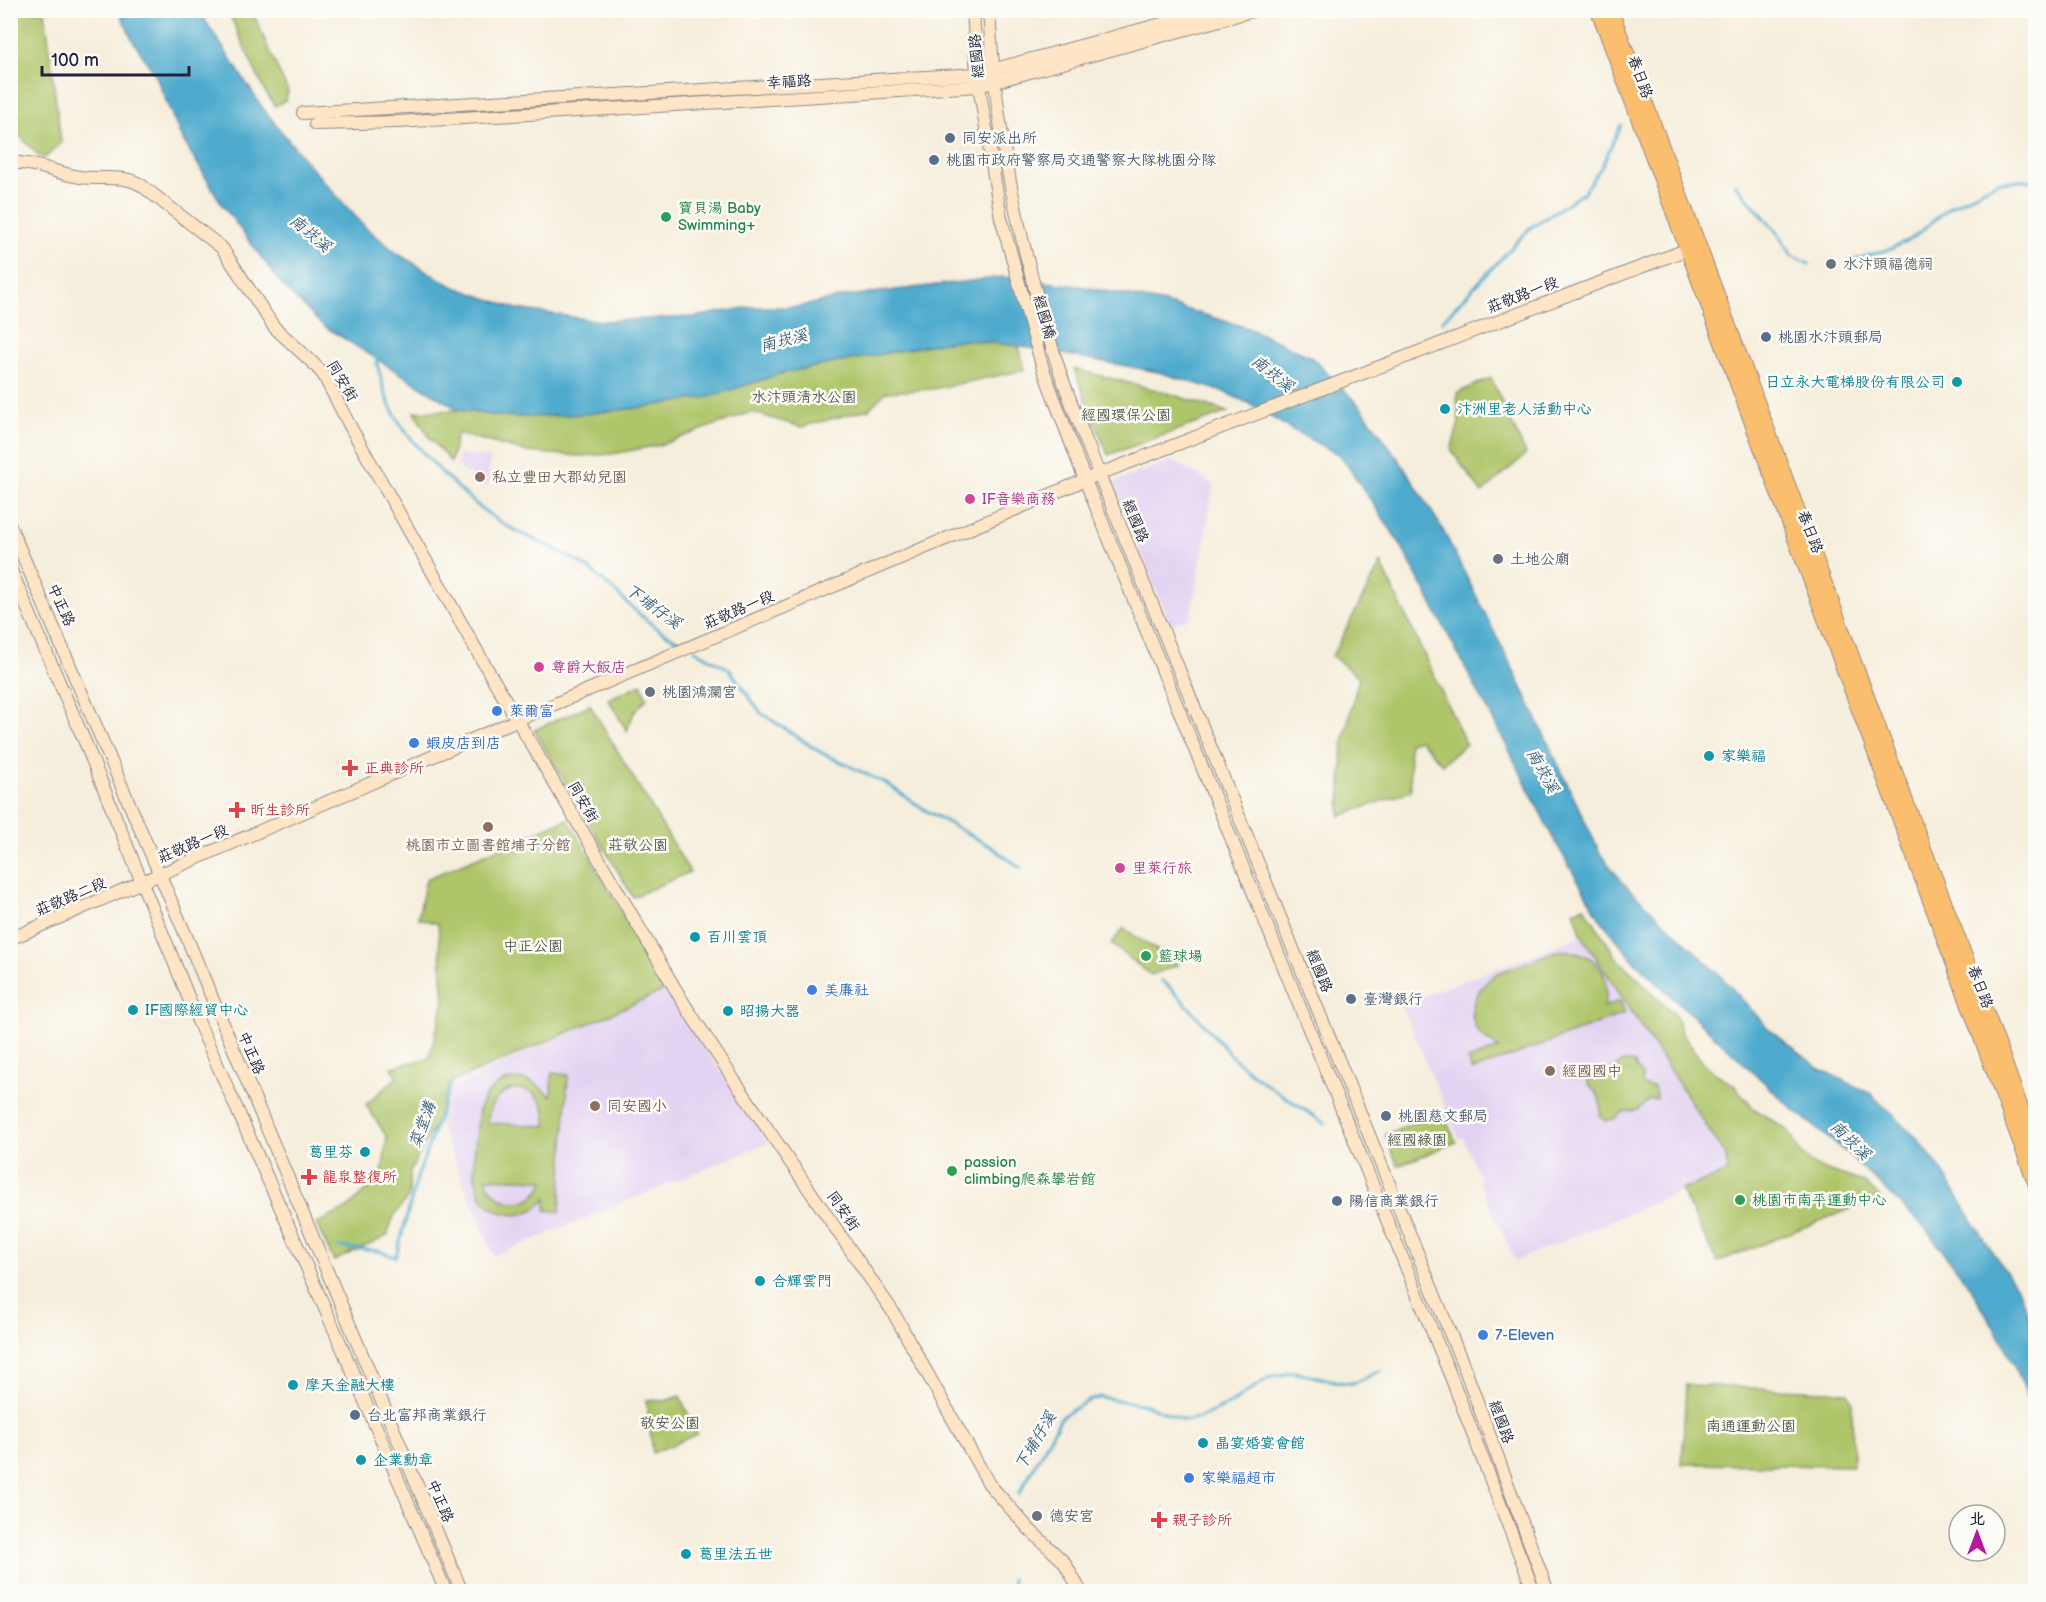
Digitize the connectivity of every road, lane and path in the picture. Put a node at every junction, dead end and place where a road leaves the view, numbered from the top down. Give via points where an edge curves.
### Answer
1 (973, 10) edge
2 (988, 10) edge
3 (1213, 10) edge
4 (1256, 10) edge
5 (1598, 10) edge
6 (1611, 10) edge
7 (993, 77) junction
8 (978, 80) junction
9 (303, 112) dead end
10 (315, 124) dead end
11 (10, 163) edge
12 (1692, 248) junction
13 (1016, 273) joint
14 (1032, 275) joint
15 (1057, 364) joint
16 (1043, 369) joint
17 (1100, 474) junction
18 (1085, 480) junction
19 (10, 526) edge
20 (10, 568) edge
21 (517, 720) junction
22 (160, 875) junction
23 (143, 882) junction
24 (10, 939) edge
25 (1998, 1064) junction
26 (2036, 1150) edge
27 (2036, 1185) edge
28 (446, 1592) edge
29 (462, 1592) edge
30 (1081, 1592) edge
31 (1534, 1592) edge
32 (1548, 1592) edge

1 - 8 street, 經國路
2 - 7 street, 經國路
3 - 7 street, 幸福路
4 - 7 street, 幸福路
5 - 12 main road, 春日路
6 - 12 main road, 春日路
7 - 8 street, 幸福路
7 - 14 street, 經國路 via 1012,196
8 - 9 street, 幸福路
8 - 10 street, 幸福路 via 398,122
8 - 13 street, 經國路 via 1001,218
11 - 21 street, 同安街 via 81,177 137,182 222,248 274,327 332,387 351,428
12 - 17 street, 莊敬路一段
12 - 25 main road, 春日路
13 - 16 street, 經國橋
14 - 15 street, 經國橋
15 - 17 street, 經國路
16 - 18 street, 經國路
17 - 18 street, 莊敬路一段
17 - 32 street, 經國路 via 1466,1372
18 - 21 street, 莊敬路一段
18 - 31 street, 經國路
19 - 22 street, 中正路
20 - 23 street, 中正路
21 - 22 street, 莊敬路一段
21 - 30 street, 同安街 via 683,1002 893,1312 989,1484 1064,1562
22 - 23 street, 莊敬路一段
22 - 29 street, 中正路
23 - 24 street, 莊敬路二段
23 - 28 street, 中正路 via 198,1021
25 - 26 main road via 2014,1089
25 - 27 main road via 2000,1089

